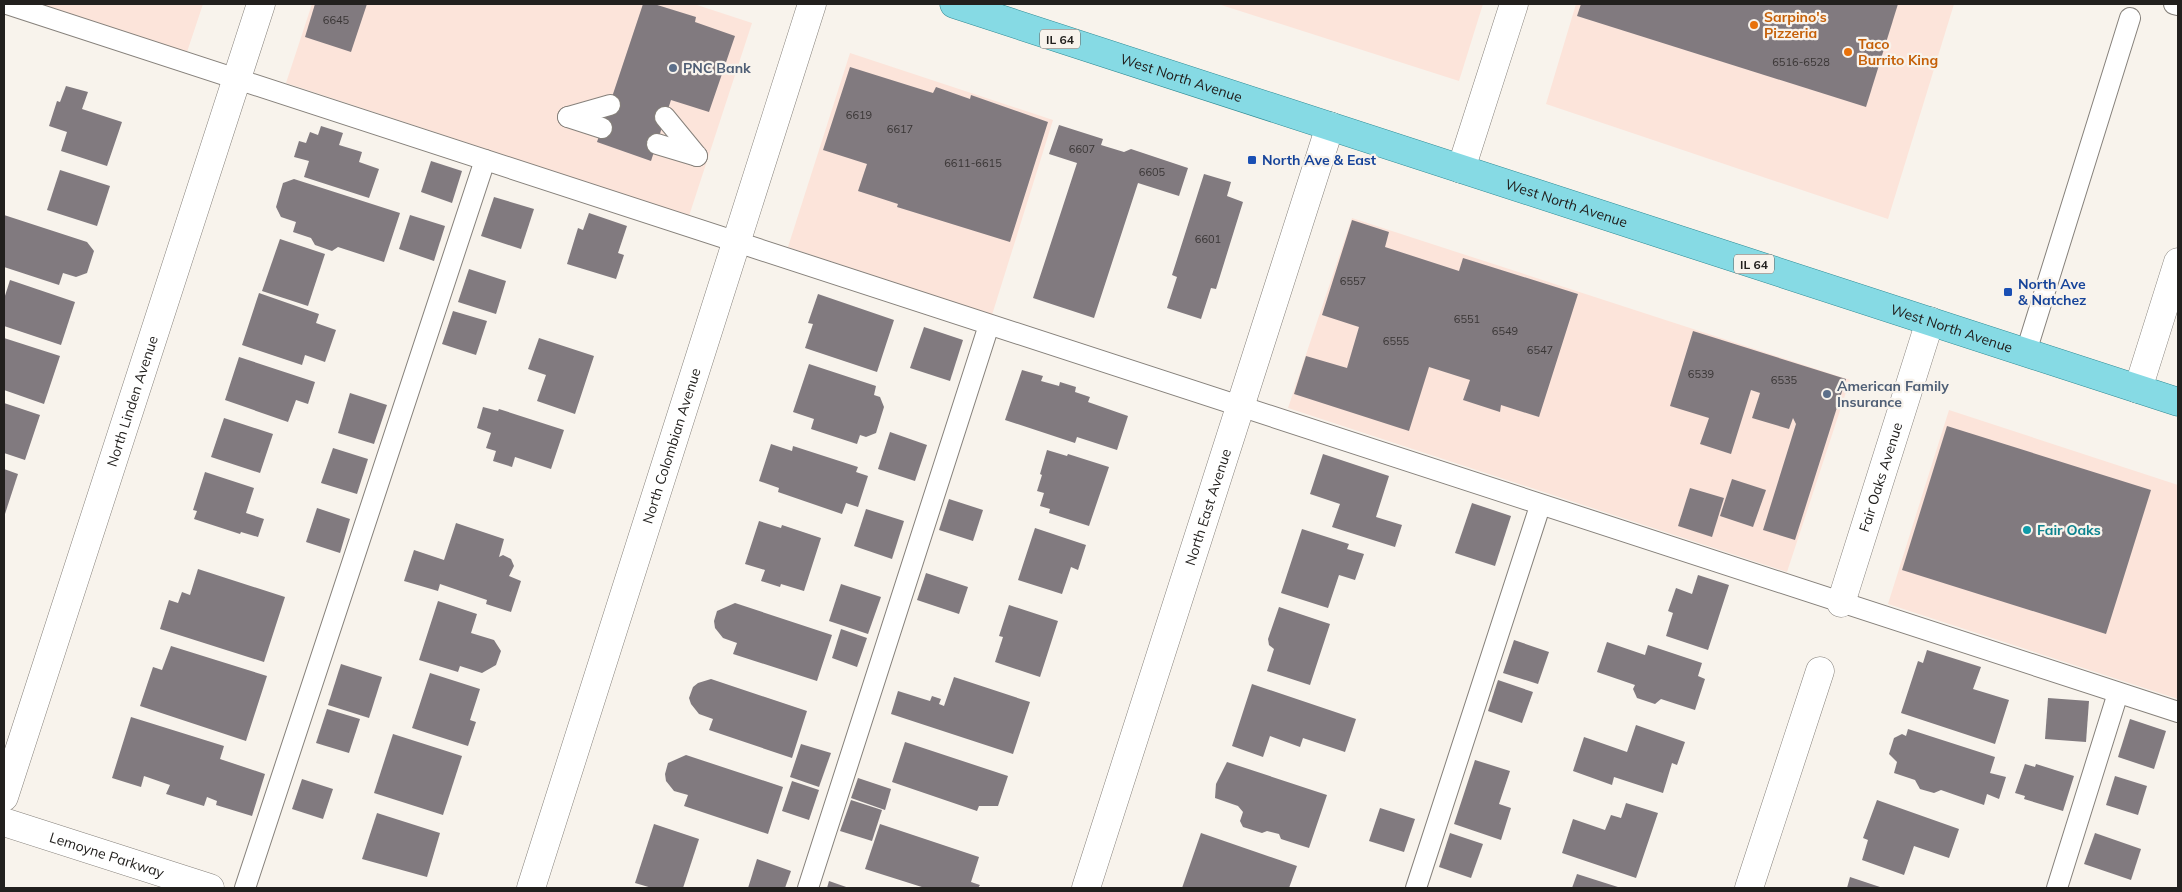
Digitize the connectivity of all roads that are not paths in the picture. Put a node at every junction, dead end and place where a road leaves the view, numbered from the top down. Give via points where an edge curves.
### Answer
1 (7, 4) edge
2 (261, 4) edge
3 (812, 4) edge
4 (955, 4) edge
5 (1514, 4) edge
6 (2174, 4) edge
7 (2178, 5) edge
8 (2130, 18) dead end
9 (238, 79) junction
10 (568, 117) dead end
11 (606, 117) dead end
12 (1330, 126) junction
13 (697, 156) joint
14 (485, 160) junction
15 (1461, 169) junction
16 (737, 242) junction
17 (2178, 262) edge
18 (1930, 321) junction
19 (989, 325) junction
20 (2026, 352) junction
21 (2138, 389) junction
22 (2178, 402) edge
23 (1240, 407) junction
24 (1540, 506) junction
25 (1841, 603) junction
26 (1820, 671) dead end
27 (2118, 693) junction
28 (2178, 712) edge
29 (4, 797) edge
30 (4, 822) edge
31 (210, 888) edge
32 (245, 888) edge
33 (531, 888) edge
34 (808, 888) edge
35 (1086, 888) edge
36 (1416, 888) edge
37 (1749, 888) edge
38 (2057, 888) edge

1 - 9 lane
2 - 9 street, North Linden Avenue
3 - 16 street, North Colombian Avenue
4 - 12 main road, West North Avenue / IL 64
5 - 15 street
6 - 7 lane
8 - 20 lane
9 - 14 lane
9 - 29 street, North Linden Avenue
10 - 11 lane
12 - 15 main road, West North Avenue / IL 64
12 - 23 street, North East Avenue
13 - 13 lane via 661,132
14 - 16 lane
14 - 32 lane
15 - 18 main road, West North Avenue / IL 64
16 - 19 lane
16 - 33 street, North Colombian Avenue
17 - 21 street
18 - 20 main road, West North Avenue / IL 64
18 - 25 street, Fair Oaks Avenue
19 - 23 lane
19 - 34 lane
20 - 21 main road, West North Avenue / IL 64
21 - 22 main road, West North Avenue / IL 64
23 - 24 lane
23 - 35 street, North East Avenue
24 - 25 lane
24 - 36 lane
25 - 27 lane
26 - 37 street
27 - 28 lane
27 - 38 lane
30 - 31 street, Lemoyne Parkway

